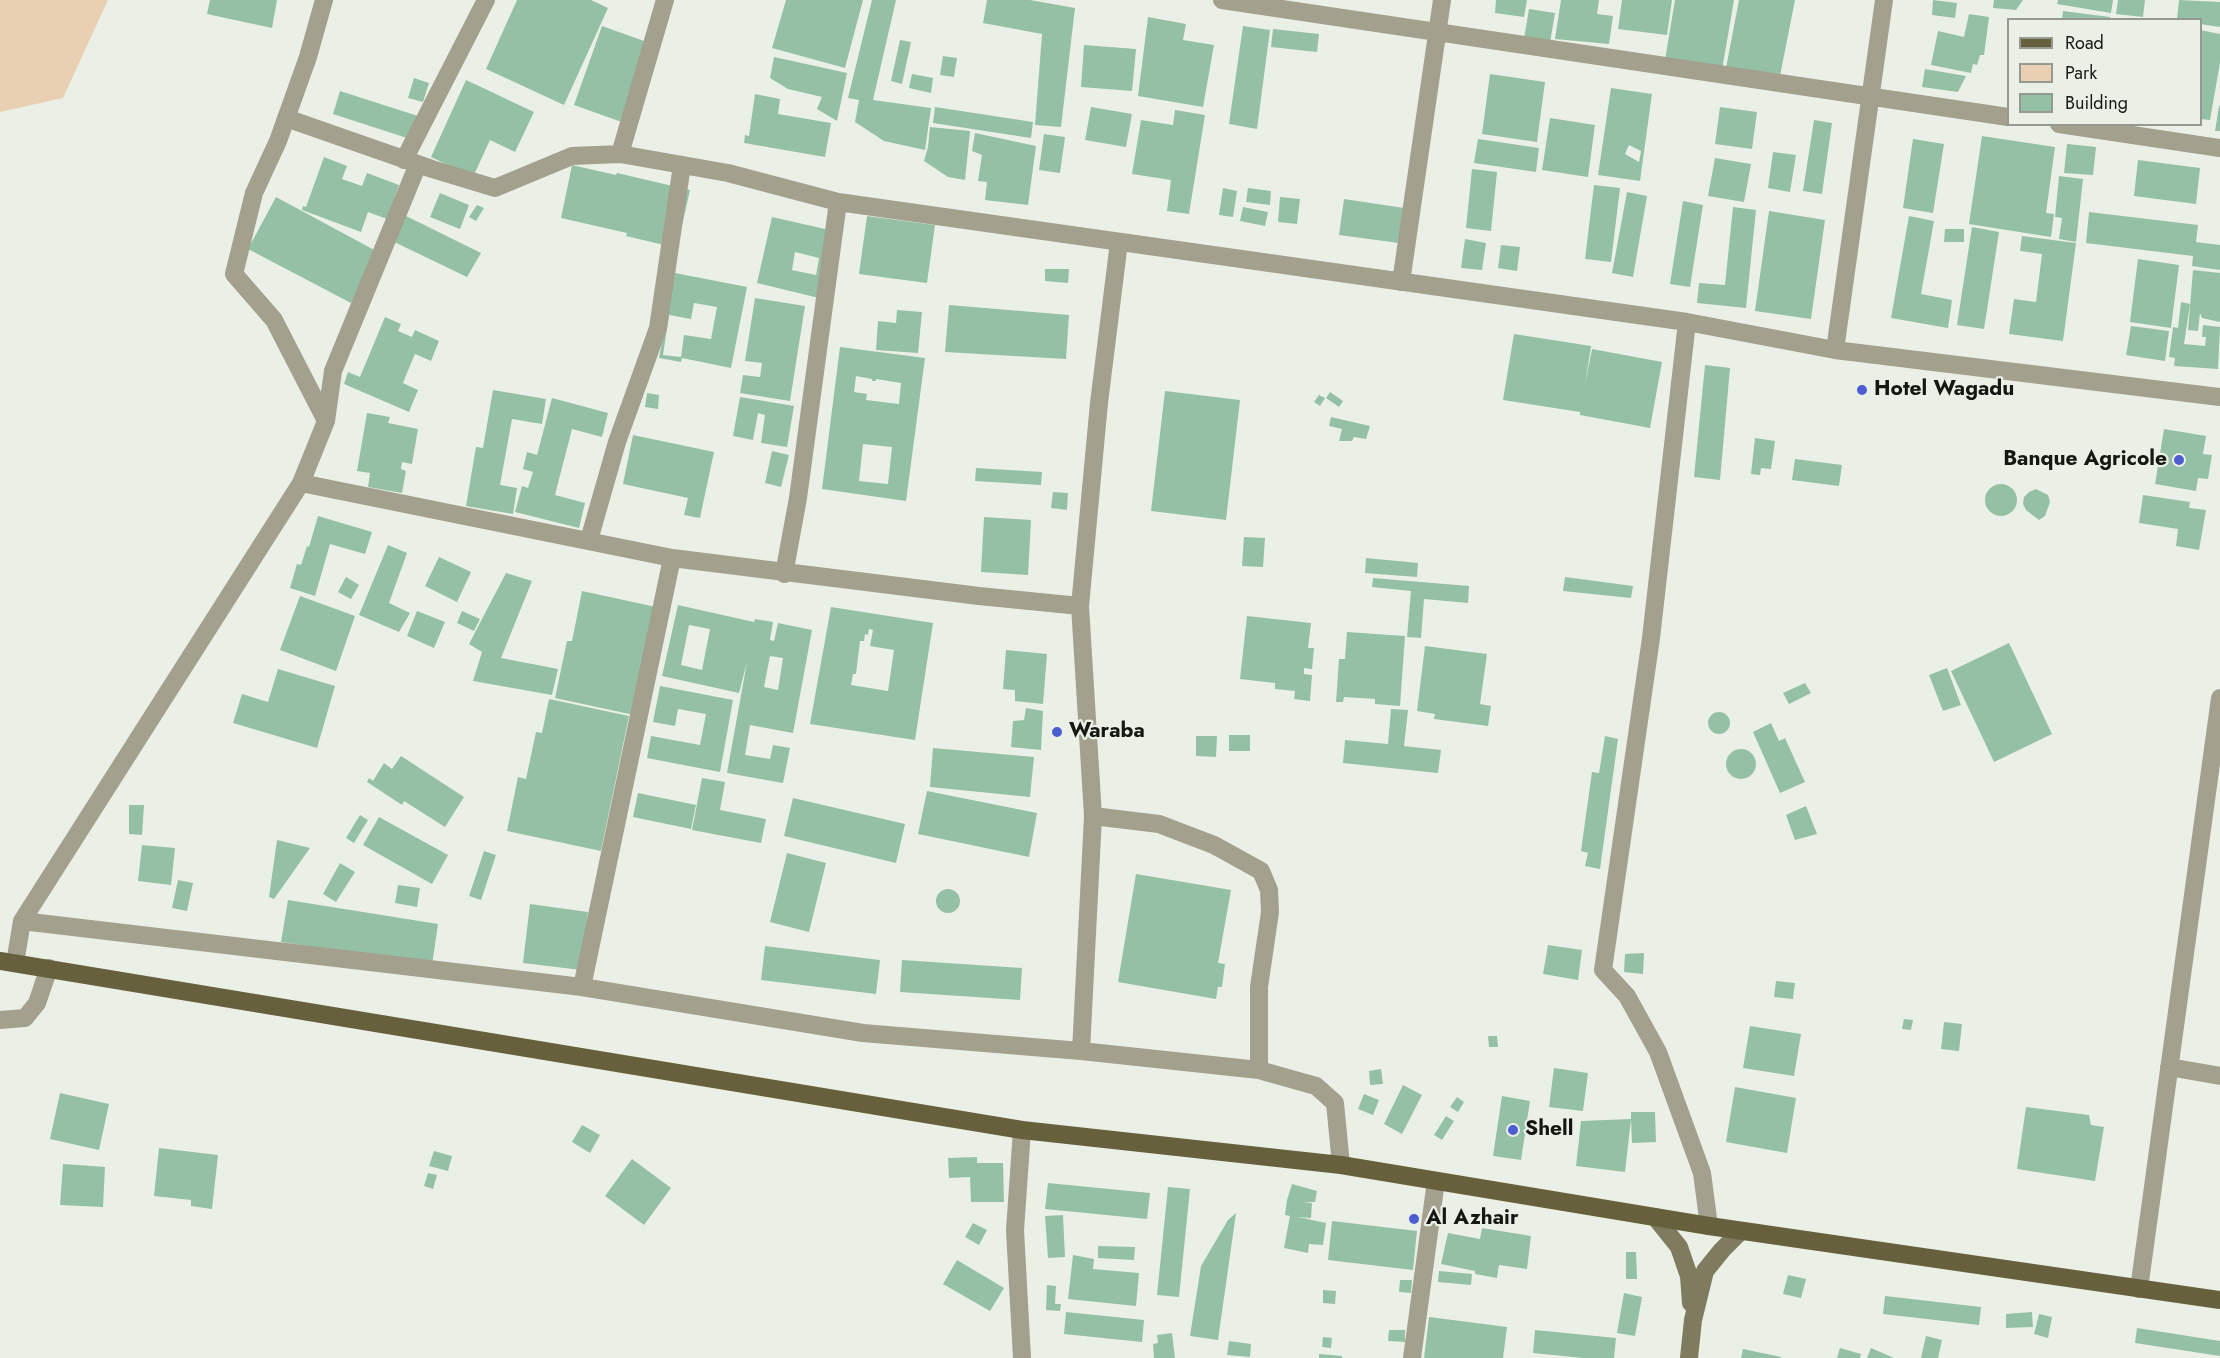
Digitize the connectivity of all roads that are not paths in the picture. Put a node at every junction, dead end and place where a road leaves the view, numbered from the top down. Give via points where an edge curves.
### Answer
1 (324, 0) edge
2 (486, 0) edge
3 (665, 0) edge
4 (1222, 0) edge
5 (1442, 0) edge
6 (1884, 0) edge
7 (1437, 32) junction
8 (1869, 96) junction
9 (2007, 117) edge
10 (286, 118) junction
11 (2072, 126) edge
12 (2220, 148) edge
13 (620, 154) junction
14 (411, 162) junction
15 (682, 165) junction
16 (838, 202) junction
17 (1119, 242) junction
18 (1401, 282) junction
19 (1688, 322) junction
20 (1835, 350) junction
21 (2220, 398) edge
22 (326, 421) junction
23 (302, 483) junction
24 (589, 540) junction
25 (672, 558) junction
26 (784, 574) junction
27 (1080, 606) junction
28 (2220, 698) edge
29 (2214, 793) edge
30 (1093, 816) junction
31 (22, 921) junction
32 (8, 962) edge
33 (49, 968) junction
34 (582, 987) junction
35 (0, 1020) edge
36 (1081, 1051) junction
37 (2169, 1067) junction
38 (1259, 1070) junction
39 (2220, 1076) edge
40 (1022, 1130) junction
41 (1341, 1165) junction
42 (1436, 1181) junction
43 (1655, 1217) junction
44 (1709, 1226) junction
45 (1741, 1231) junction
46 (2139, 1289) junction
47 (2220, 1300) edge
48 (1693, 1320) junction
49 (1022, 1358) edge
50 (1412, 1358) edge
51 (1689, 1358) edge

1 - 10 street
2 - 14 street
3 - 13 street
4 - 7 street
5 - 7 street
6 - 8 street
7 - 8 street
7 - 18 street
8 - 9 street
8 - 20 street
10 - 14 street
10 - 22 street via 254,194 234,274 274,321
11 - 12 street
13 - 14 street via 572,156 495,188
13 - 15 street
14 - 22 street via 333,371
15 - 16 street
15 - 24 street via 658,328 617,442
16 - 17 street
16 - 26 street
17 - 18 street
17 - 27 street
18 - 19 street
19 - 20 street
19 - 44 street via 1651,638 1603,970 1627,996 1658,1053 1702,1173
20 - 21 street
22 - 23 street
23 - 24 street
23 - 31 street
24 - 25 street
25 - 26 street
25 - 34 street
26 - 27 street
27 - 30 street
28 - 29 street
29 - 37 street
30 - 36 street
30 - 38 street via 1159,824 1214,845 1261,871 1269,890 1270,912 1259,987
31 - 32 street
31 - 34 street
32 - 33 main road
33 - 35 street via 37,1004 25,1018
33 - 40 main road
34 - 36 street via 863,1033
36 - 38 street
37 - 39 street
37 - 46 street
38 - 41 street via 1316,1086 1335,1103
40 - 41 main road
40 - 49 street via 1015,1230
41 - 42 main road
42 - 43 main road
42 - 50 street
43 - 44 main road
43 - 48 main road via 1679,1247 1689,1276
44 - 45 main road
45 - 46 main road
45 - 48 main road via 1704,1271
46 - 47 main road
48 - 51 main road

